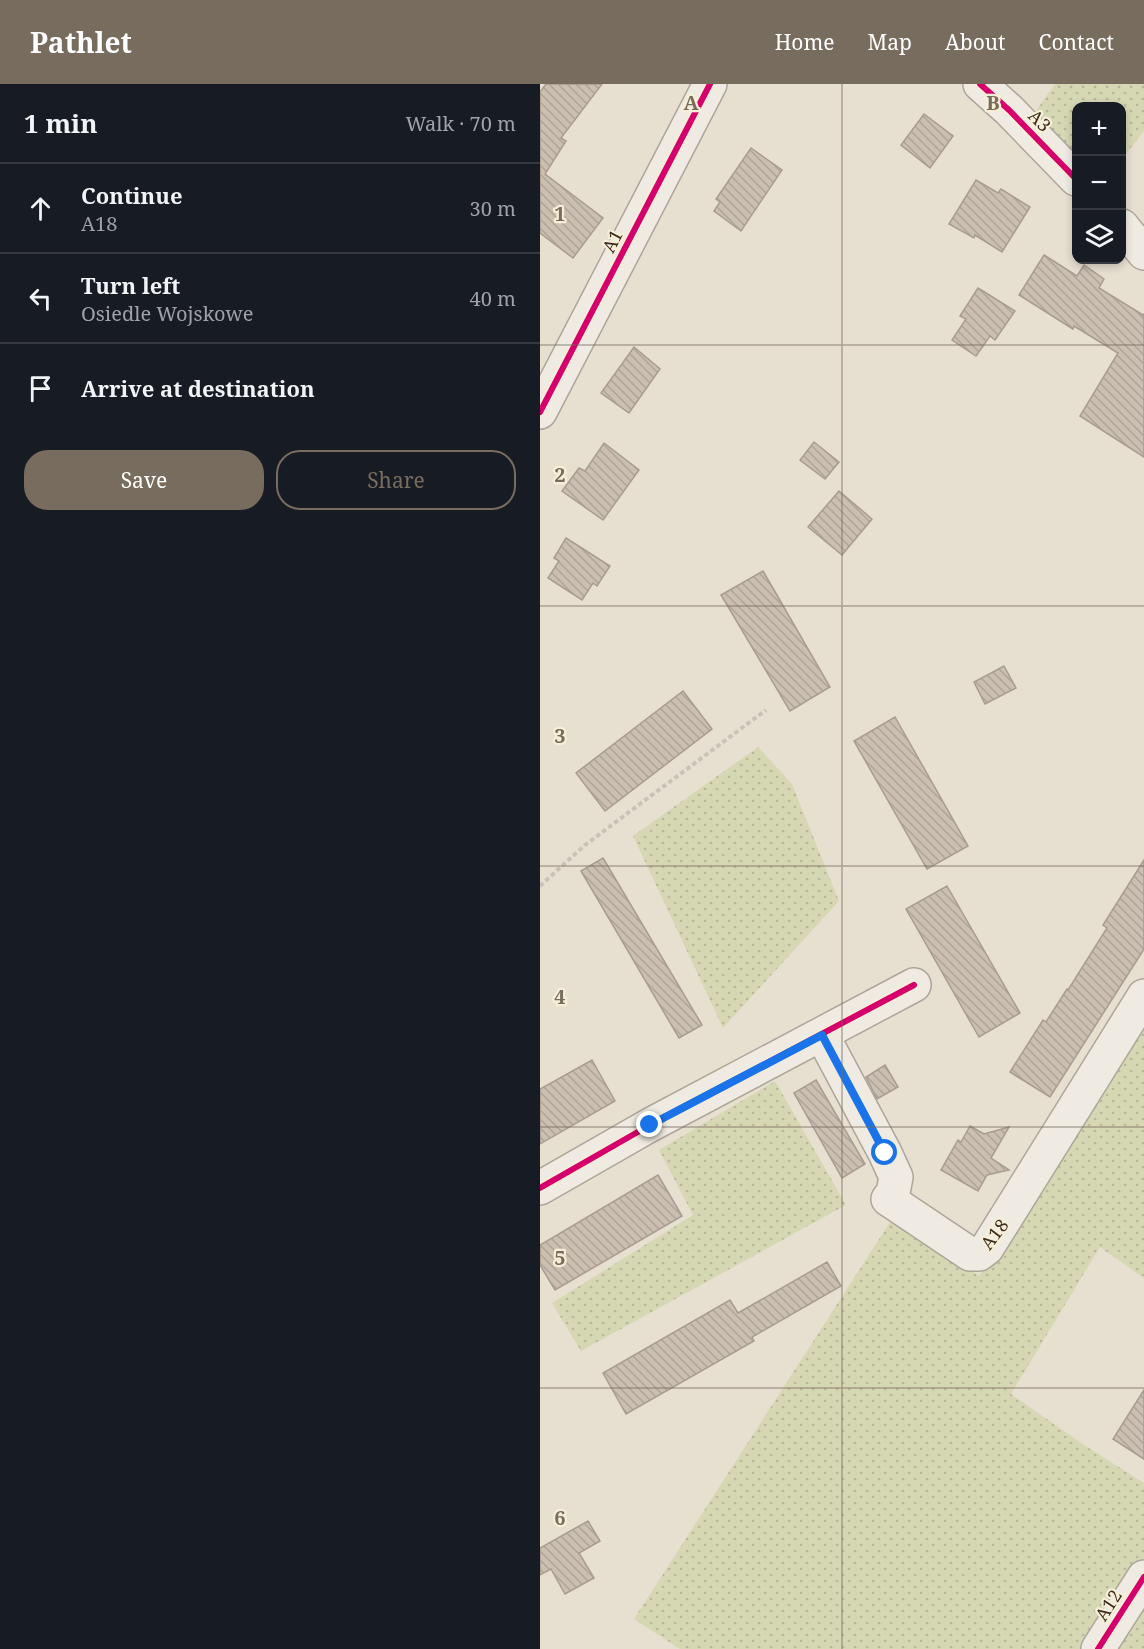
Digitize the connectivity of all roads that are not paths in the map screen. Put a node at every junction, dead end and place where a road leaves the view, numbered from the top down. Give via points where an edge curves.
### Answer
1 (710, 84) edge
2 (980, 84) edge
3 (1072, 174) edge
4 (1126, 231) edge
5 (1144, 253) edge
6 (540, 412) edge
7 (914, 985) dead end
8 (1144, 996) edge
9 (822, 1035) junction
10 (540, 1188) edge
11 (1144, 1577) edge
12 (1098, 1649) edge

1 - 6 street, A1
2 - 3 street, A3
4 - 5 street
7 - 9 street
8 - 9 street, A18 via 987,1248 979,1254 970,1254 888,1199 896,1177
9 - 10 street
11 - 12 street, A12

